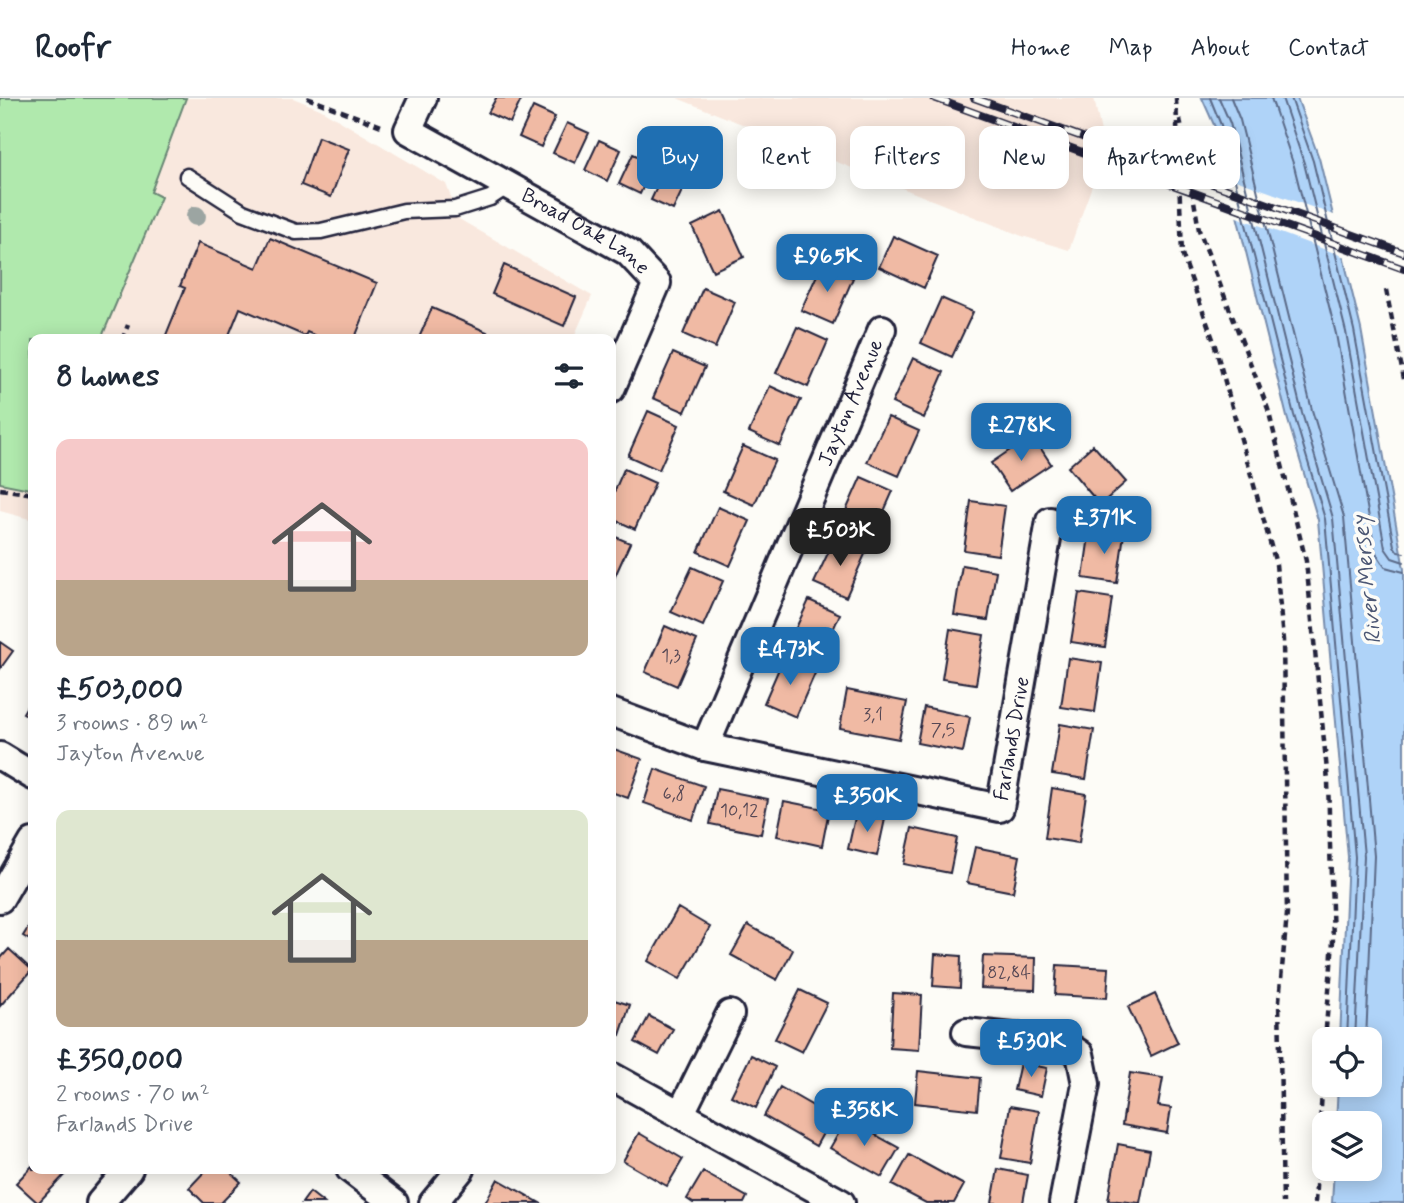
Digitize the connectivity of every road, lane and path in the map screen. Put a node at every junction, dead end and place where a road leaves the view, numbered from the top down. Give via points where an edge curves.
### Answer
1 (307, 98) edge
2 (424, 98) edge
3 (1177, 100) edge
4 (408, 130) junction
5 (187, 176) dead end
6 (508, 186) junction
7 (1386, 290) dead end
8 (128, 325) dead end
9 (882, 329) dead end
10 (124, 334) edge
11 (616, 377) edge
12 (1404, 379) edge
13 (0, 489) edge
14 (28, 493) edge
15 (1050, 521) dead end
16 (616, 714) edge
17 (705, 747) junction
18 (0, 756) edge
19 (28, 773) edge
20 (28, 851) edge
21 (0, 899) edge
22 (730, 1014) dead end
23 (1326, 1027) edge
24 (966, 1032) dead end
25 (616, 1079) edge
26 (1322, 1097) edge
27 (681, 1113) junction
28 (125, 1174) edge
29 (356, 1174) edge
30 (457, 1174) edge
31 (100, 1203) edge
32 (394, 1203) edge
33 (433, 1203) edge
34 (841, 1203) edge
35 (1063, 1203) edge
36 (1283, 1203) edge
37 (1315, 1203) edge

1 - 4 path via 382,127
2 - 4 street
3 - 23 path via 1199,230 1268,409 1306,561 1328,781 1333,941
3 - 36 path via 1182,254 1247,452 1277,577 1283,640 1287,914 1279,1001
4 - 6 street, Broad Oak Lane
5 - 6 lane via 243,212 296,232 321,231 404,211 455,209 490,198
6 - 11 street, Broad Oak Lane via 628,252 657,283
7 - 12 path
8 - 10 path
9 - 17 street, Jayton Avenue
13 - 14 path
15 - 17 street, Farlands Drive via 1000,808
16 - 17 street, Farlands Drive
18 - 19 street
20 - 21 street
22 - 27 street
24 - 35 street via 1062,1042 1080,1054 1086,1084
25 - 27 street
26 - 37 path
27 - 34 street
28 - 31 street
29 - 32 street
30 - 33 street

